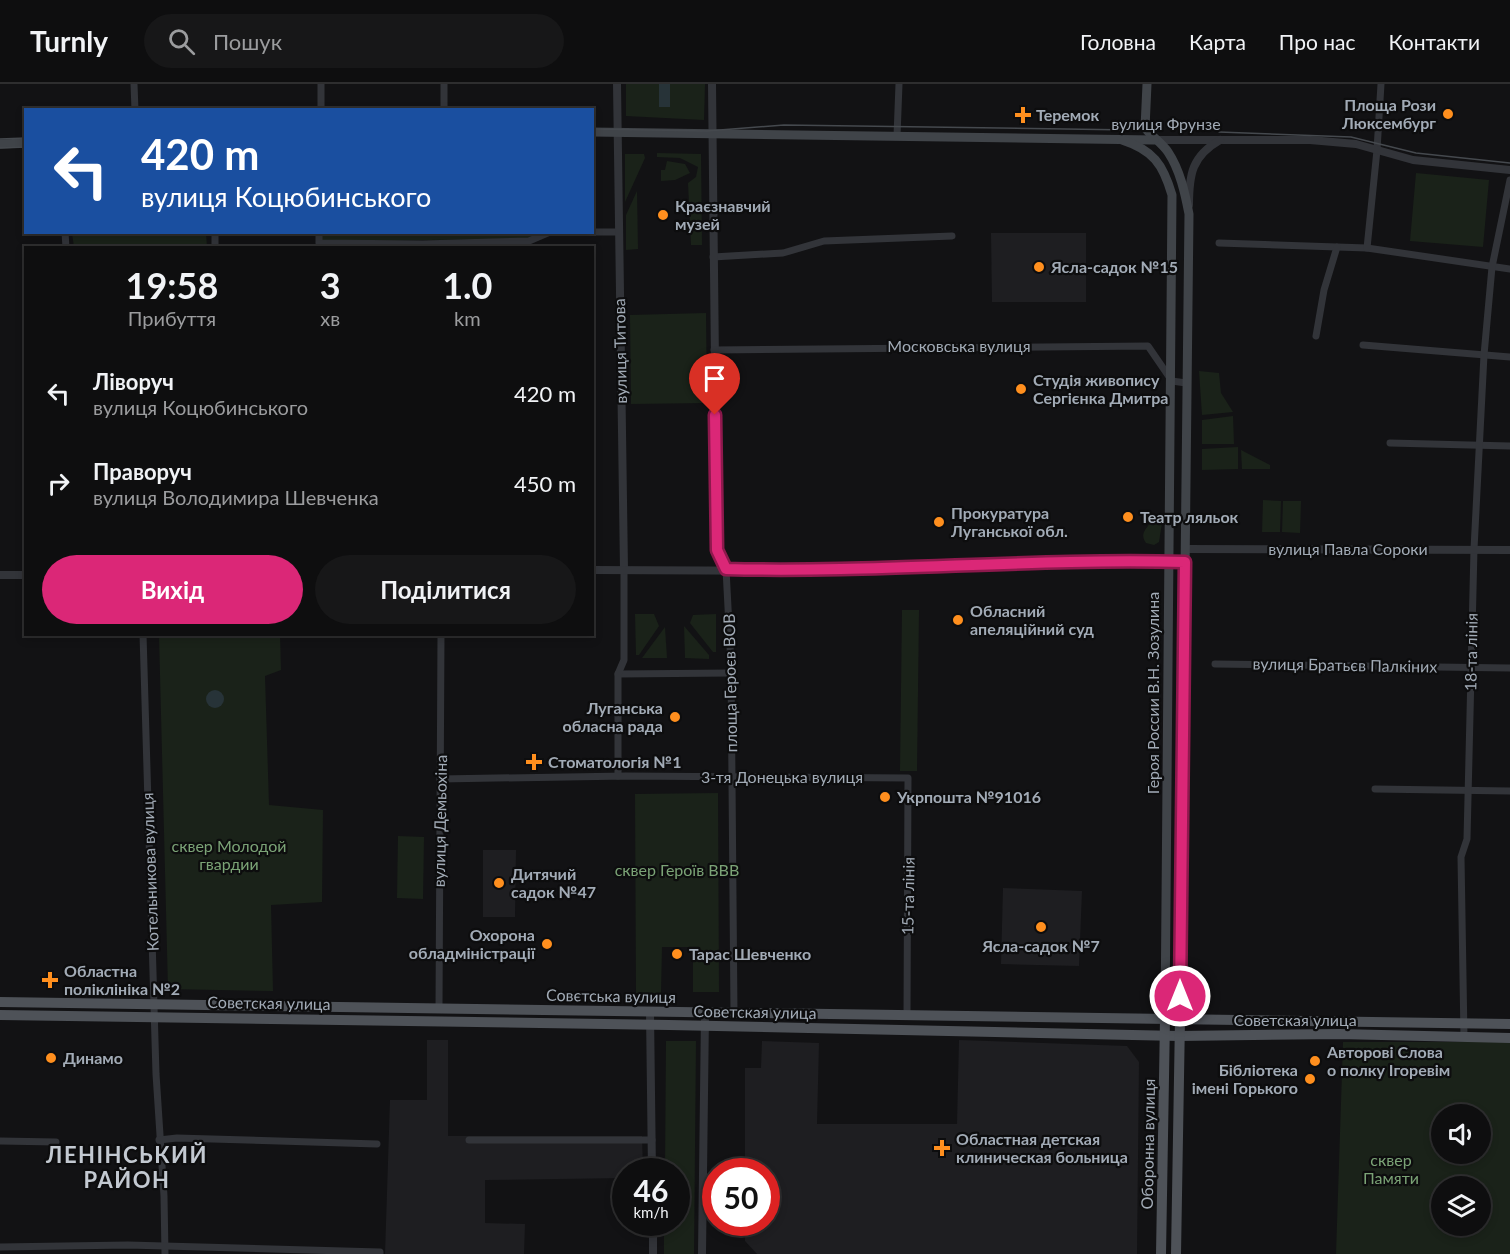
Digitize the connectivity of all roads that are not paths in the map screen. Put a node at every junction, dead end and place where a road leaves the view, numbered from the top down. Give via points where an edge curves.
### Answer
1 (134, 84) edge
2 (321, 84) edge
3 (444, 84) edge
4 (617, 84) edge
5 (712, 84) edge
6 (899, 84) edge
7 (1147, 84) edge
8 (1381, 84) edge
9 (135, 108) edge
10 (321, 108) edge
11 (444, 108) edge
12 (594, 132) edge
13 (616, 132) junction
14 (712, 134) junction
15 (897, 136) junction
16 (1222, 139) junction
17 (1122, 140) junction
18 (1154, 140) junction
19 (24, 143) edge
20 (0, 144) edge
21 (1377, 150) junction
22 (1510, 170) edge
23 (1510, 180) edge
24 (1189, 214) junction
25 (594, 232) edge
26 (617, 232) junction
27 (319, 234) edge
28 (545, 234) edge
29 (952, 236) dead end
30 (1219, 243) dead end
31 (1337, 247) junction
32 (1367, 248) junction
33 (713, 257) junction
34 (1492, 267) junction
35 (1510, 269) edge
36 (1316, 336) dead end
37 (1363, 345) dead end
38 (714, 350) junction
39 (1484, 355) junction
40 (1510, 357) edge
41 (1172, 381) junction
42 (1186, 383) junction
43 (1390, 442) dead end
44 (1480, 445) junction
45 (1510, 446) edge
46 (1185, 549) junction
47 (1474, 549) junction
48 (1510, 550) edge
49 (1169, 561) junction
50 (1185, 562) junction
51 (726, 569) junction
52 (594, 570) edge
53 (624, 570) junction
54 (0, 575) edge
55 (24, 575) edge
56 (143, 636) edge
57 (441, 636) edge
58 (1215, 664) dead end
59 (1470, 668) junction
60 (1510, 668) edge
61 (731, 673) junction
62 (618, 674) junction
63 (618, 776) junction
64 (732, 777) junction
65 (908, 778) joint
66 (441, 779) junction
67 (1375, 789) dead end
68 (1468, 790) junction
69 (1510, 791) edge
70 (0, 1002) edge
71 (154, 1005) junction
72 (439, 1008) junction
73 (650, 1012) junction
74 (734, 1013) junction
75 (705, 1014) junction
76 (0, 1015) edge
77 (907, 1015) junction
78 (154, 1017) junction
79 (1166, 1019) junction
80 (1180, 1019) junction
81 (1464, 1024) junction
82 (1510, 1024) edge
83 (651, 1025) junction
84 (706, 1026) junction
85 (1164, 1035) junction
86 (1179, 1036) junction
87 (1464, 1037) junction
88 (1510, 1038) edge
89 (159, 1140) junction
90 (470, 1140) dead end
91 (652, 1140) junction
92 (0, 1141) edge
93 (56, 1142) dead end
94 (376, 1144) dead end
95 (652, 1158) edge
96 (653, 1236) edge
97 (0, 1247) edge
98 (165, 1250) edge
99 (380, 1253) edge
100 (653, 1254) edge
101 (702, 1254) edge
102 (1161, 1254) edge
103 (1176, 1254) edge

1 - 9 street
2 - 10 street
3 - 11 street
4 - 13 street, вулиця Титова
5 - 14 street
6 - 15 street
7 - 18 main road via 1145,128
8 - 21 street
12 - 13 main road, вулиця Фрунзе
13 - 14 main road, вулиця Фрунзе
13 - 26 street, вулиця Титова
14 - 15 main road, вулиця Фрунзе
14 - 33 street
15 - 17 main road, вулиця Фрунзе
16 - 18 street, вулиця Фрунзе
16 - 21 street, вулиця Фрунзе via 1310,140
16 - 24 street via 1197,159 1190,183
17 - 18 main road, вулиця Фрунзе
17 - 41 main road, Героя России В.Н. Зозулина via 1140,146 1155,159 1172,195
18 - 24 main road, Героя России В.Н. Зозулина via 1173,162
19 - 20 main road
21 - 22 street, вулиця Фрунзе via 1413,160
21 - 32 street
23 - 34 street
24 - 42 main road, Героя России В.Н. Зозулина
25 - 26 street
26 - 53 street, вулиця Титова
27 - 28 street via 319,243 423,244 529,241
29 - 33 street via 824,240 783,253
30 - 31 street
31 - 32 street
31 - 36 street
32 - 34 street
33 - 38 street
34 - 35 street
34 - 39 street, 18-та лінія
37 - 39 street
38 - 41 street, Московська вулиця via 1148,346
38 - 51 street via 717,550
39 - 40 street
39 - 44 street, 18-та лінія
41 - 42 street
41 - 49 main road, Героя России В.Н. Зозулина
42 - 46 main road, Героя России В.Н. Зозулина
43 - 44 street
44 - 45 street
44 - 47 street, 18-та лінія
46 - 47 street, вулиця Павла Сороки
46 - 50 main road, Героя России В.Н. Зозулина
47 - 48 street, вулиця Павла Сороки
47 - 59 street, 18-та лінія
49 - 50 street
49 - 51 street via 807,571
49 - 79 main road, Героя России В.Н. Зозулина
50 - 80 main road, Героя России В.Н. Зозулина
51 - 53 street
51 - 61 street, площа Героєв ВОВ
52 - 53 street
53 - 62 street via 624,660
54 - 55 street
56 - 71 street, Котельникова вулиця
57 - 66 street, вулиця Демьохіна
58 - 59 street, вулиця Братьєв Палкіних
59 - 60 street, вулиця Братьєв Палкіних
59 - 68 street, 18-та лінія
61 - 62 street
61 - 64 street, площа Героєв ВОВ
62 - 63 street
63 - 64 street, 3-тя Донецька вулиця
63 - 66 street, 3-тя Донецька вулиця
64 - 65 street, 3-тя Донецька вулиця
64 - 74 street, площа Героєв ВОВ
65 - 77 street, 15-та лінія
66 - 72 street, вулиця Демьохіна
67 - 68 street
68 - 69 street
68 - 81 street, 18-та лінія via 1467,839 1461,857
70 - 71 main road, Совєтська вулиця
71 - 72 main road, Совєтська вулиця
71 - 78 street, Котельникова вулиця
72 - 73 main road, Совєтська вулиця
73 - 75 main road, Совєтська вулиця
73 - 83 street
74 - 75 main road, Совєтська вулиця
74 - 77 main road, Совєтська вулиця
75 - 84 street
76 - 78 main road, Советская улица
77 - 79 main road, Совєтська вулиця
78 - 83 main road, Советская улица
78 - 89 street, Котельникова вулиця
79 - 80 main road, Совєтська вулиця
79 - 85 main road, Оборонна вулиця
80 - 81 main road, Совєтська вулиця
80 - 86 main road, Оборонна вулиця
81 - 82 main road, Совєтська вулиця
81 - 87 street, 18-та лінія
83 - 84 main road, Советская улица
83 - 91 street
84 - 85 main road, Советская улица
84 - 101 street
85 - 86 main road, Советская улица
85 - 102 main road, Оборонна вулиця
86 - 87 main road, Советская улица
86 - 103 main road, Оборонна вулиця
87 - 88 main road, Советская улица
89 - 94 street
89 - 98 street, Котельникова вулиця
90 - 91 street
91 - 95 street
92 - 93 street
96 - 100 street
97 - 98 street
98 - 99 street

